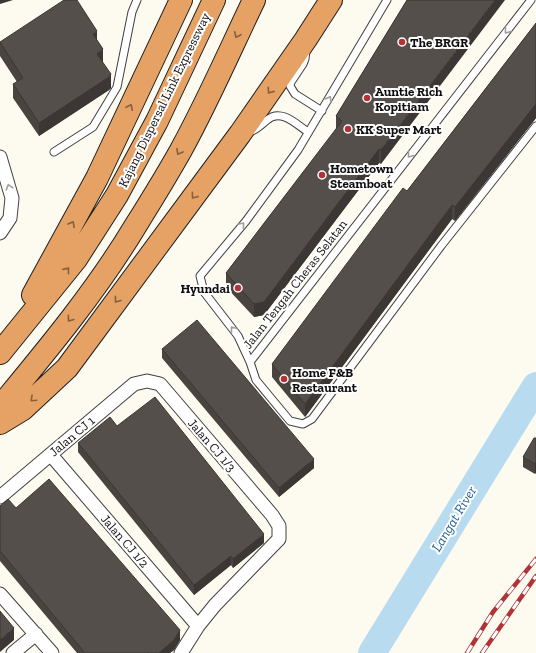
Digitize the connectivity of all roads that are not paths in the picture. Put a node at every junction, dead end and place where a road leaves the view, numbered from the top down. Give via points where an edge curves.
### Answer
1 (137, 0) edge
2 (214, 0) edge
3 (254, 0) edge
4 (331, 0) edge
5 (387, 0) edge
6 (531, 0) edge
7 (173, 12) edge
8 (306, 39) junction
9 (322, 112) junction
10 (536, 126) edge
11 (308, 132) junction
12 (240, 134) junction
13 (54, 152) dead end
14 (0, 157) edge
15 (0, 233) edge
16 (16, 333) junction
17 (0, 354) edge
18 (250, 362) junction
19 (147, 381) joint
20 (0, 407) edge
21 (0, 423) edge
22 (51, 455) junction
23 (0, 497) edge
24 (0, 594) edge
25 (198, 626) junction
26 (36, 634) junction
27 (13, 653) edge
28 (52, 653) edge
29 (181, 653) edge

1 - 13 lane via 132,12 116,87 93,127
16 -> 2 highway, Kajang Dispersal Link Expressway via 76,258 117,195 157,121
3 -> 20 highway via 181,149 135,227 91,293
4 - 8 highway
9 -> 5 lane, Jalan Tengah Cheras Selatan
6 -> 18 lane, Jalan Tengah Cheras Selatan
16 -> 7 highway via 30,301 97,178
8 - 9 lane via 305,59 290,86 295,94
8 -> 12 highway
9 - 11 lane, Jalan Tengah Cheras Selatan
10 - 18 lane via 436,252 312,419 303,424 290,421 256,380
11 - 12 lane via 279,115 273,116 254,131
18 -> 11 lane, Jalan Tengah Cheras Selatan via 238,336 204,292 200,276 246,221 298,150
12 -> 21 highway via 67,368 23,409
15 -> 14 street via 10,218 12,198
16 - 17 highway, Kajang Dispersal Link Expressway
19 - 22 street, Jalan CJ 1 via 134,384
19 - 25 street, Jalan CJ 1/3 via 160,384 279,526 279,539
22 - 23 street, Jalan CJ 1
22 - 25 street, Jalan CJ 1/2
24 - 26 street
25 - 29 street, Jalan CJ 1/3
26 - 27 street
26 - 28 street

